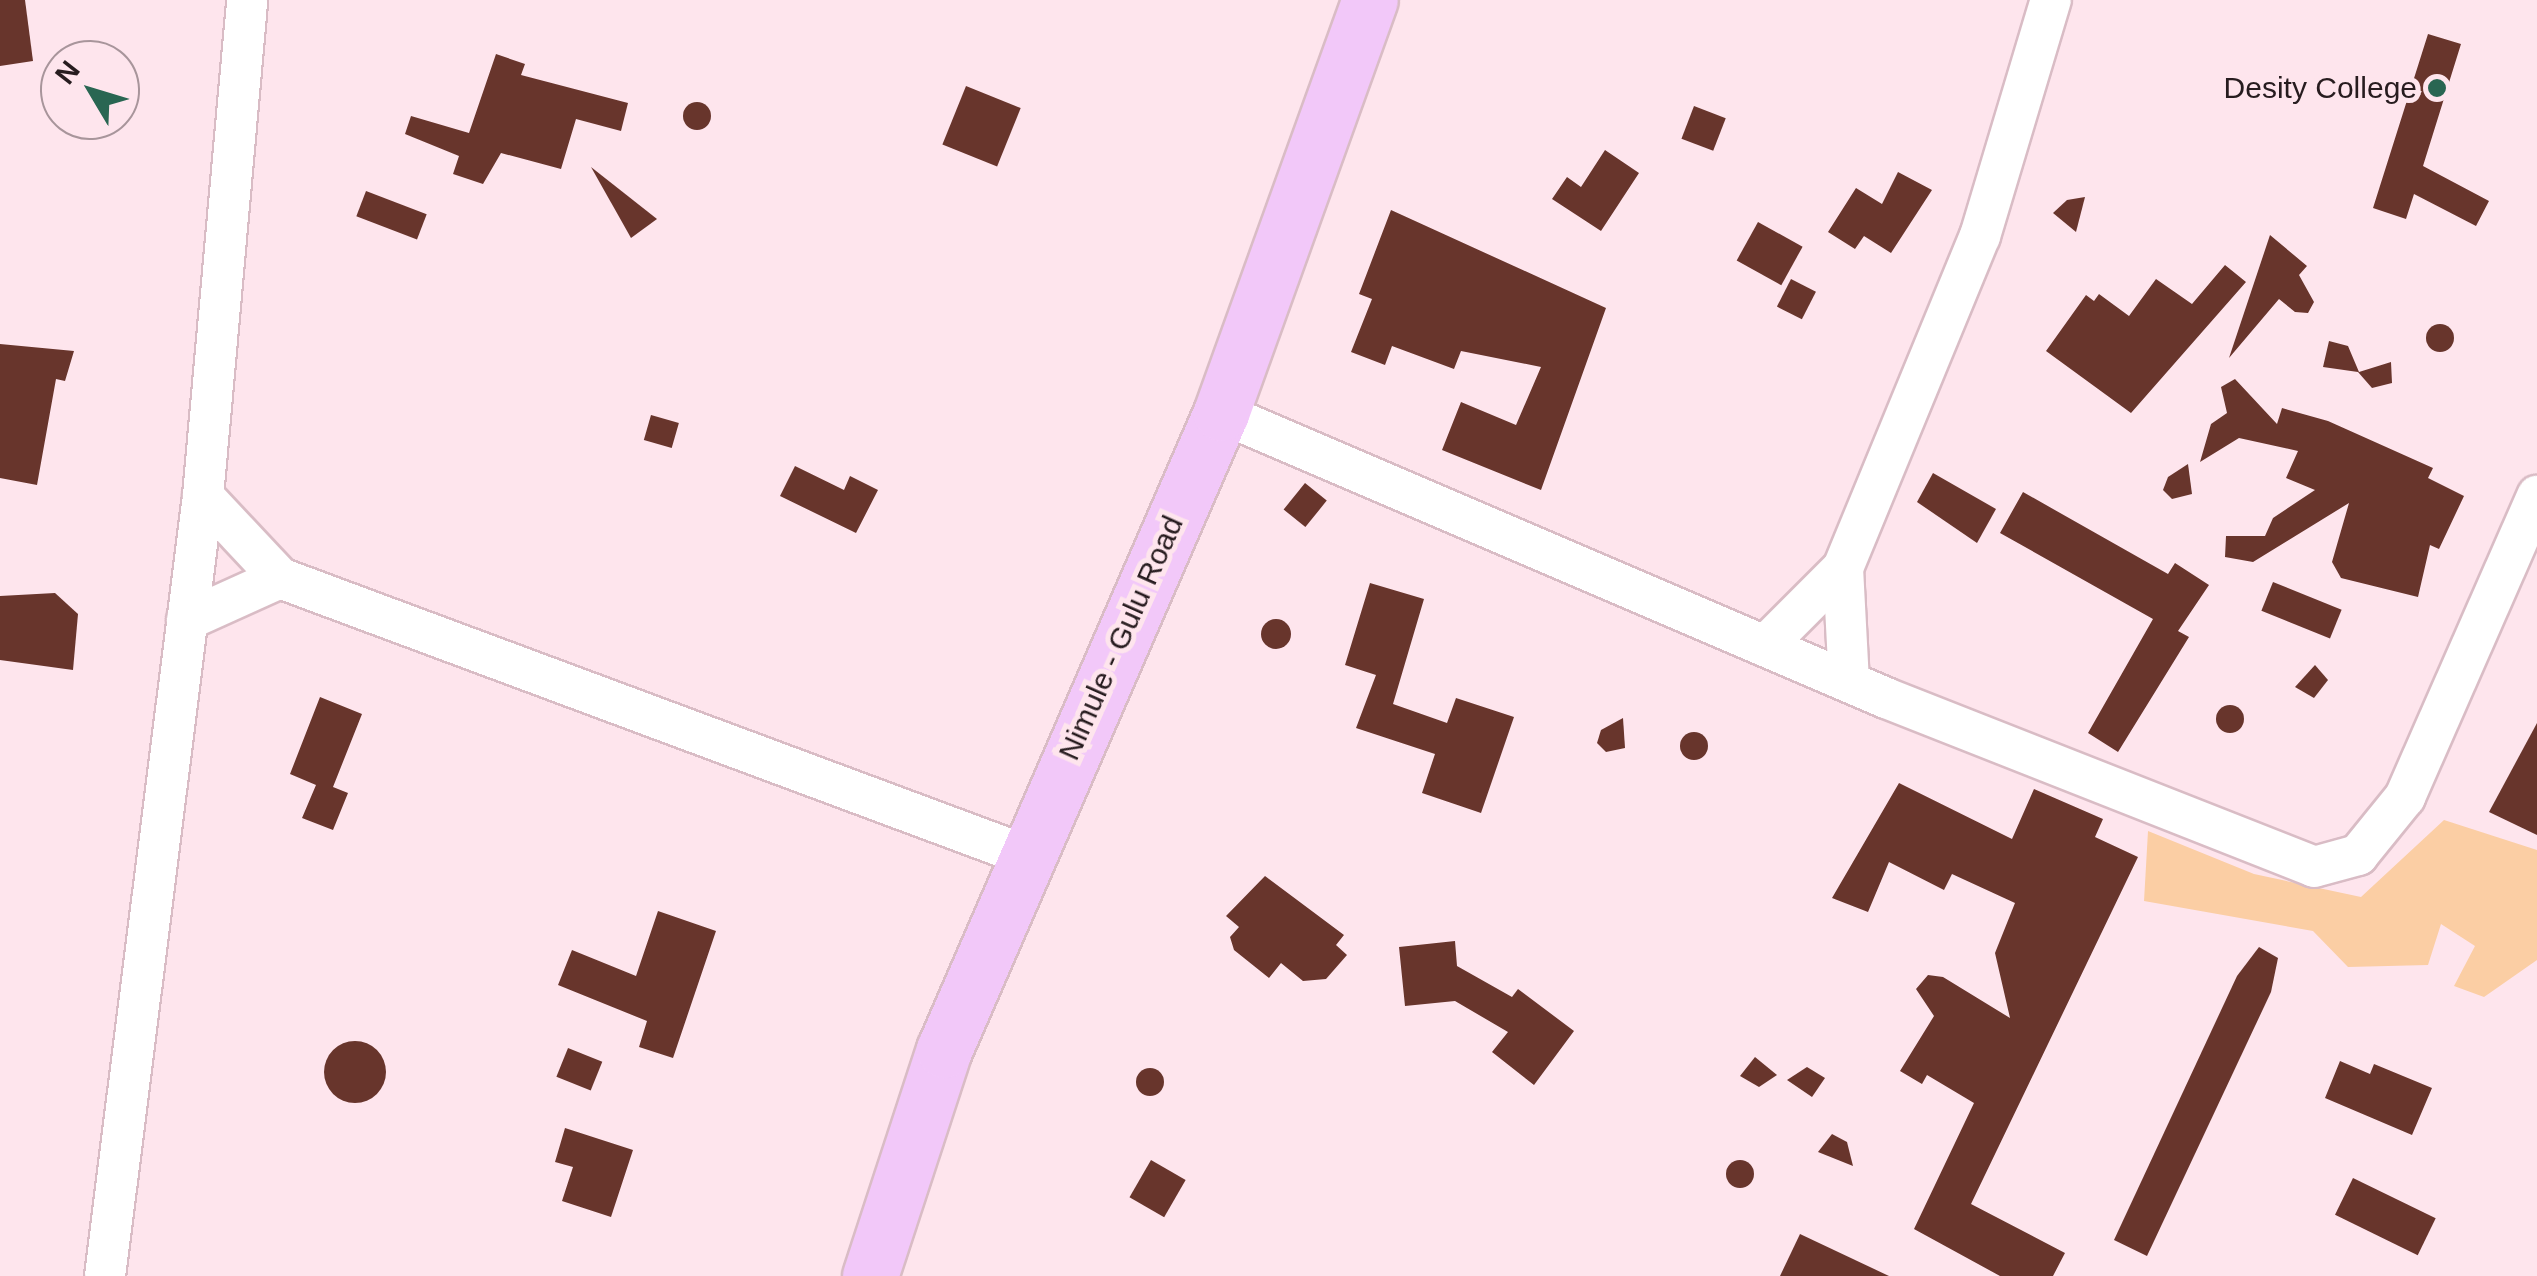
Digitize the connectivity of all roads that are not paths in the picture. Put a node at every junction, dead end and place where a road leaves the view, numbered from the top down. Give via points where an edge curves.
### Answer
1 (247, 0) edge
2 (1370, 0) edge
3 (2051, 0) edge
4 (1221, 413) junction
5 (203, 496) junction
6 (2537, 496) edge
7 (1843, 568) junction
8 (280, 578) junction
9 (188, 620) junction
10 (1765, 646) junction
11 (1849, 682) junction
12 (1024, 855) junction
13 (105, 1276) edge
14 (870, 1276) edge

1 - 5 street
2 - 4 main road, Nimule - Gulu Road
3 - 7 street via 1980,236
4 - 10 street
4 - 12 main road, Nimule - Gulu Road
5 - 8 street
5 - 9 street
6 - 11 street via 2404,797 2380,835 2336,866 2288,862
7 - 10 street
7 - 11 street
8 - 9 street
8 - 12 street
9 - 13 street
10 - 11 street
12 - 14 main road, Nimule - Gulu Road via 944,1050

